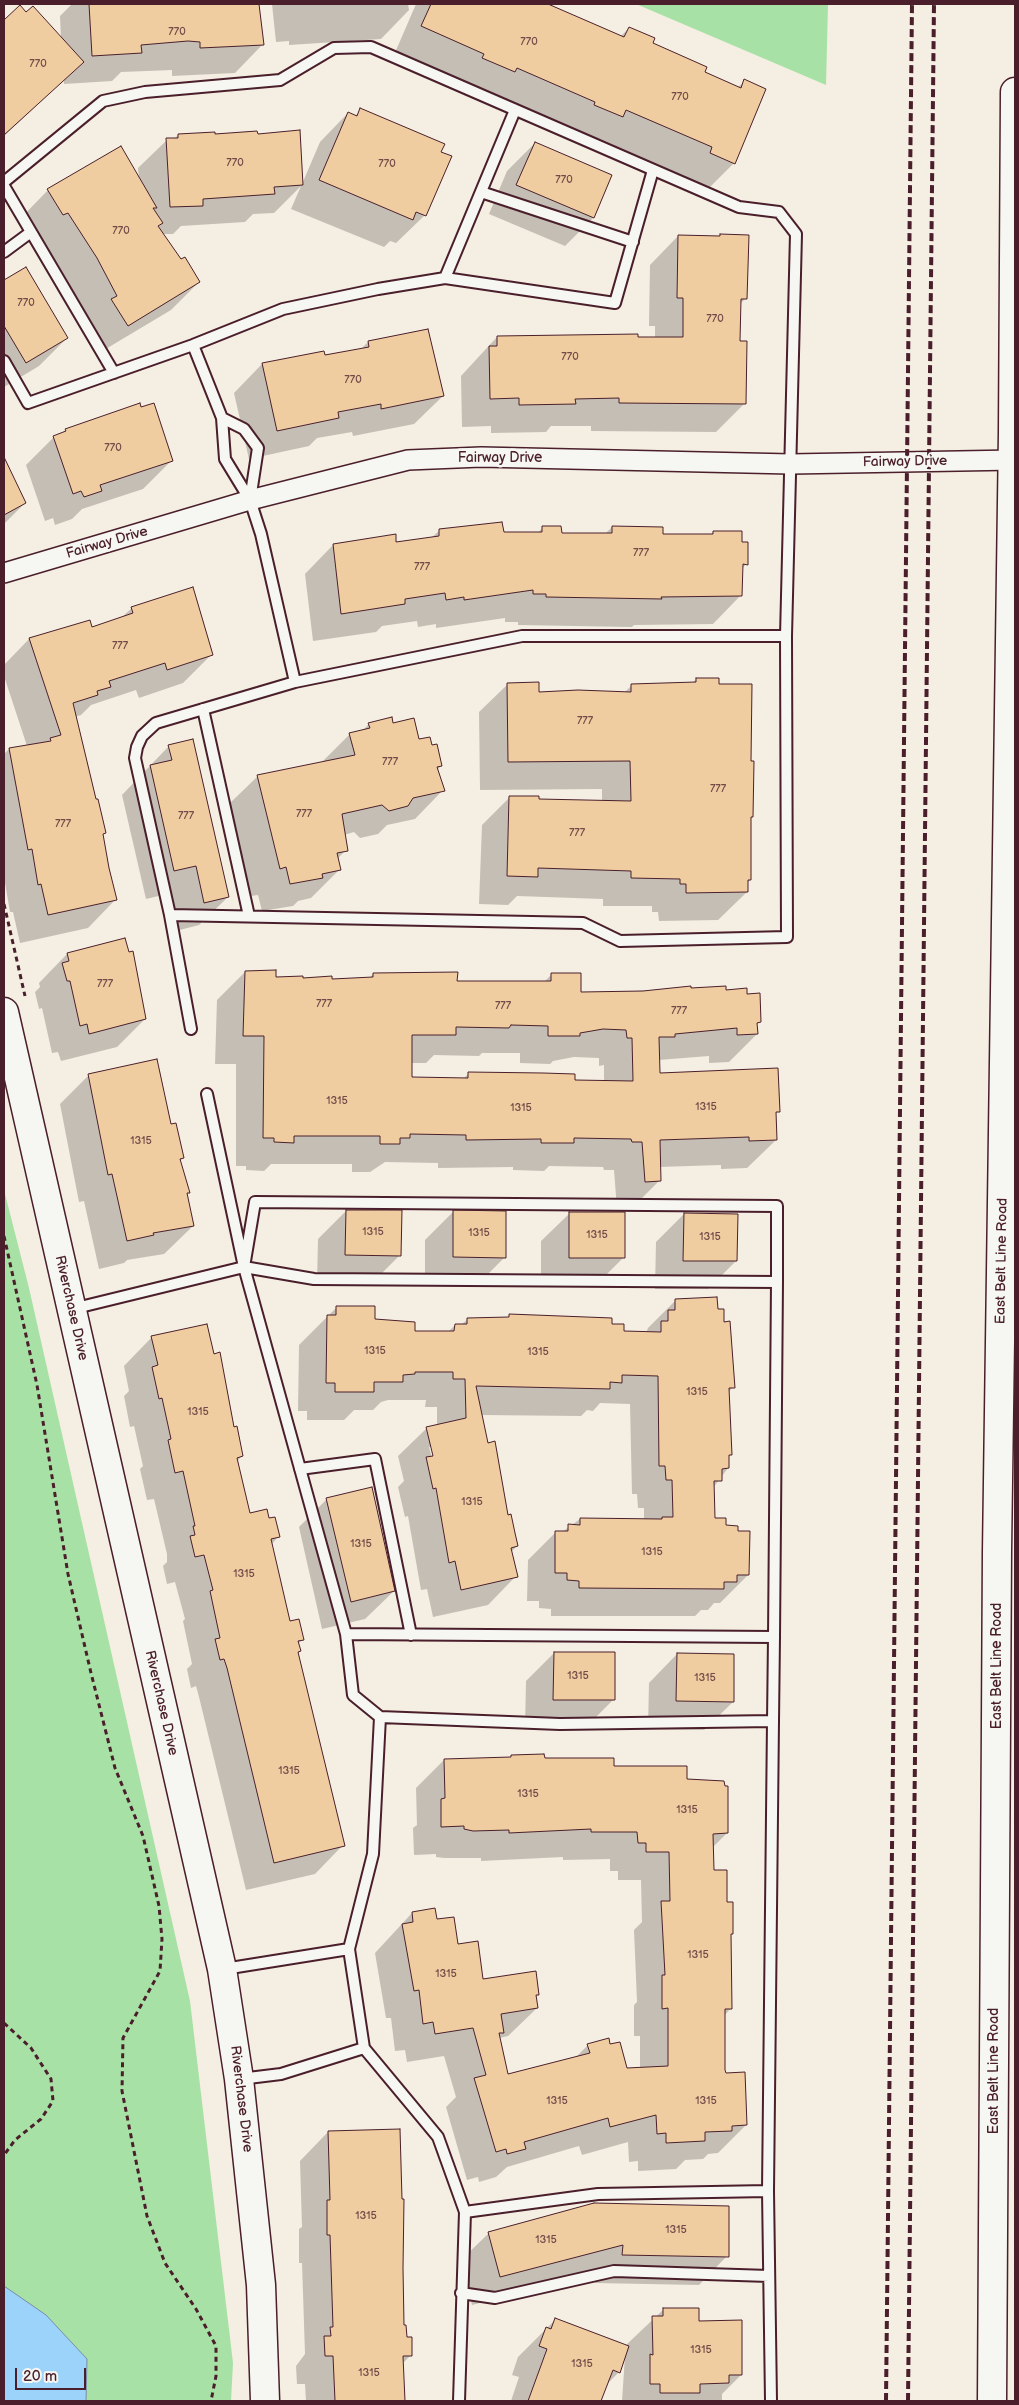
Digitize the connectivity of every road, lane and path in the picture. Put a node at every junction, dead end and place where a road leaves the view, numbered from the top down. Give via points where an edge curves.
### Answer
1 (1015, 92) edge
2 (515, 110) junction
3 (653, 170) junction
4 (4, 182) edge
5 (4, 186) edge
6 (481, 192) junction
7 (31, 232) junction
8 (632, 242) junction
9 (4, 252) edge
10 (445, 278) junction
11 (193, 345) junction
12 (4, 361) edge
13 (114, 373) junction
14 (222, 418) junction
15 (1014, 461) edge
16 (791, 464) junction
17 (250, 500) junction
18 (4, 573) edge
19 (786, 636) junction
20 (295, 682) junction
21 (203, 709) junction
22 (170, 915) junction
23 (249, 916) junction
24 (4, 1012) edge
25 (192, 1029) dead end
26 (207, 1094) dead end
27 (4, 1236) edge
28 (244, 1268) junction
29 (777, 1282) junction
30 (71, 1309) junction
31 (300, 1468) junction
32 (1006, 1550) edge
33 (346, 1634) junction
34 (411, 1635) junction
35 (774, 1637) junction
36 (380, 1718) junction
37 (773, 1721) junction
38 (349, 1949) junction
39 (222, 1969) junction
40 (4, 2023) edge
41 (364, 2048) junction
42 (240, 2079) junction
43 (1005, 2081) edge
44 (4, 2156) edge
45 (768, 2191) junction
46 (465, 2212) junction
47 (769, 2276) junction
48 (461, 2293) junction
49 (211, 2401) edge
50 (265, 2401) edge
51 (459, 2401) edge
52 (771, 2401) edge
53 (992, 2401) edge

1 - 15 main road, East Belt Line Road
2 - 3 lane
2 - 4 lane via 371,47 334,48 280,80 145,92 103,101
2 - 6 lane
3 - 8 lane
3 - 16 lane via 738,207 780,212 796,234
5 - 7 lane
6 - 8 lane
6 - 10 lane
7 - 9 lane
7 - 13 lane
8 - 10 lane via 615,303
10 - 11 lane via 378,288 283,309
11 - 13 lane
11 - 14 lane
12 - 13 lane via 28,403
14 - 17 lane via 225,459
14 - 17 lane via 244,429 258,448
15 - 16 street, Fairway Drive
15 - 32 main road, East Belt Line Road
16 - 17 street, Fairway Drive via 481,456 408,460
16 - 19 lane
17 - 18 street, Fairway Drive
17 - 20 lane
19 - 20 lane via 522,636
19 - 23 lane via 787,937 620,941 583,923
20 - 21 lane
21 - 22 lane via 156,723 142,736 135,758
21 - 23 lane
22 - 23 lane
22 - 25 lane
24 - 30 main road, Riverchase Drive
26 - 28 lane
27 - 49 path via 37,1385 68,1574 86,1655 115,1768 143,1836 160,1906 160,1971 123,2038 122,2092 147,2216 165,2263 216,2346 216,2376
28 - 29 lane via 314,1279
28 - 29 lane via 255,1202 777,1206
28 - 30 lane
28 - 31 lane
29 - 35 lane
30 - 39 main road, Riverchase Drive
31 - 33 lane
31 - 34 lane via 375,1459
32 - 43 main road, East Belt Line Road
33 - 34 lane
33 - 36 lane via 353,1695
34 - 35 lane
35 - 37 lane
36 - 37 lane via 560,1724
36 - 38 lane via 373,1854
37 - 45 lane
38 - 39 lane
38 - 41 lane
39 - 42 main road, Riverchase Drive
40 - 44 path via 31,2048 51,2079 54,2101 41,2119 15,2140
41 - 42 lane via 281,2074
41 - 46 lane via 438,2137
42 - 50 main road, Riverchase Drive via 261,2285
43 - 53 main road, East Belt Line Road
45 - 46 lane via 598,2194
45 - 47 lane
46 - 48 lane
47 - 48 lane via 614,2271 495,2298
47 - 52 lane
48 - 51 lane

